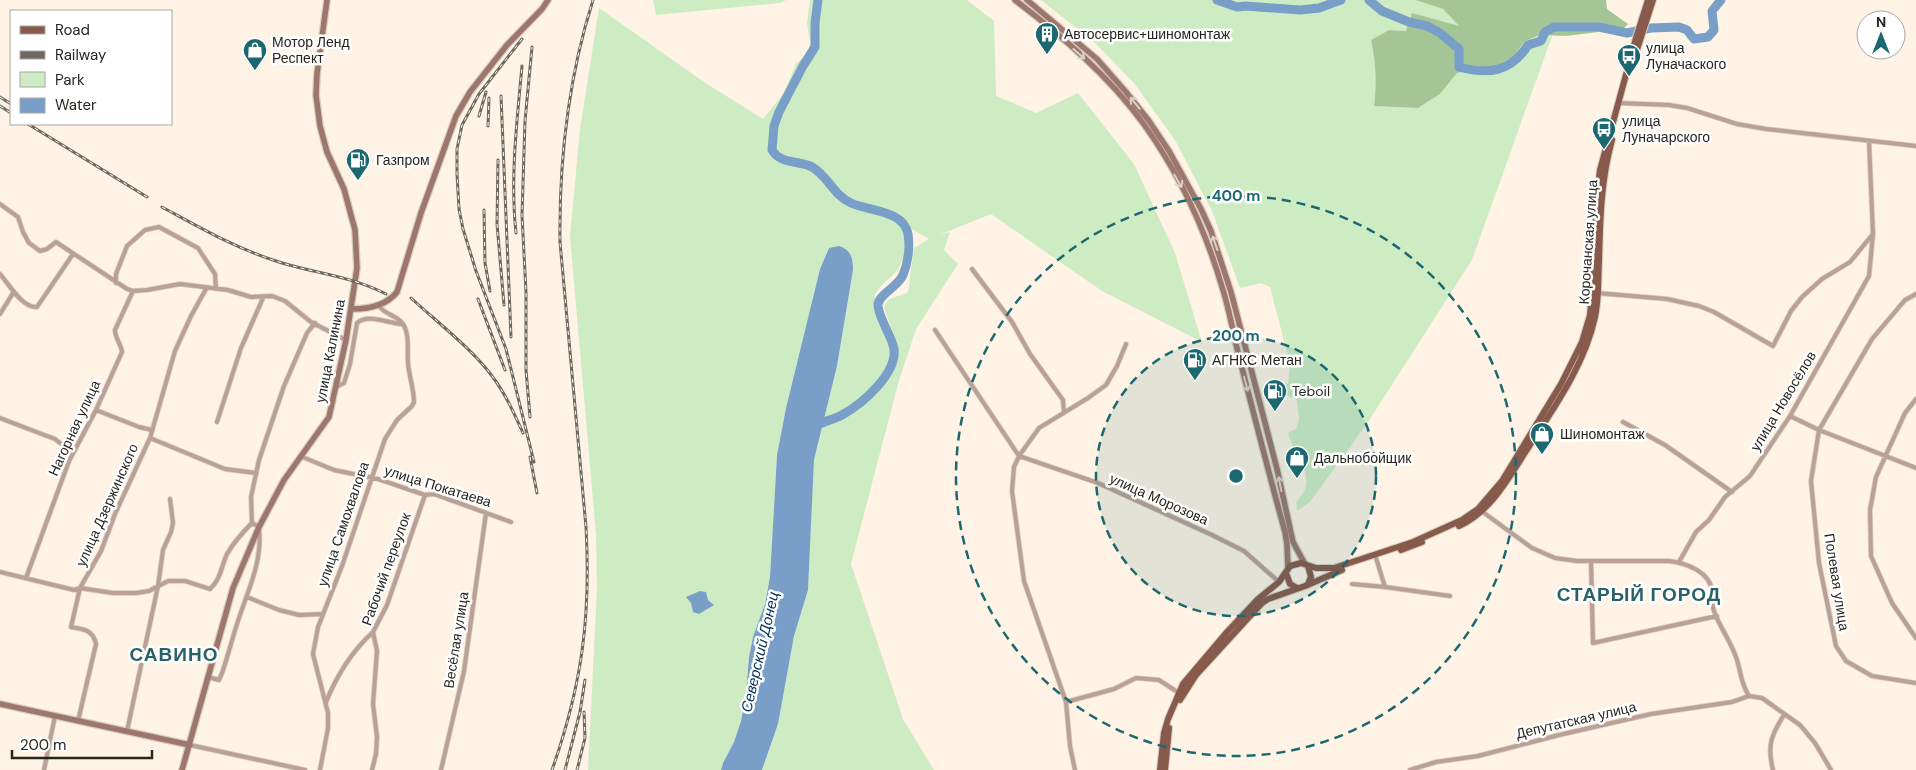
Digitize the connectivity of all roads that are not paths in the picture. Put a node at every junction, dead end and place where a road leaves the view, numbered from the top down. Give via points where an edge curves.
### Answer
1 (328, 0) edge
2 (548, 0) edge
3 (1015, 0) edge
4 (1027, 0) edge
5 (1648, 0) edge
6 (1653, 0) edge
7 (1642, 24) junction
8 (1620, 104) junction
9 (1869, 141) junction
10 (1916, 146) edge
11 (0, 204) edge
12 (1873, 234) junction
13 (73, 254) junction
14 (972, 269) dead end
15 (0, 274) edge
16 (116, 283) junction
17 (206, 289) junction
18 (216, 289) junction
19 (133, 291) junction
20 (13, 293) junction
21 (1595, 293) junction
22 (1916, 294) edge
23 (263, 298) junction
24 (379, 306) junction
25 (352, 309) junction
26 (0, 314) edge
27 (315, 323) junction
28 (403, 324) junction
29 (935, 330) dead end
30 (346, 340) junction
31 (1126, 344) dead end
32 (336, 387) junction
33 (1916, 399) edge
34 (96, 410) junction
35 (1064, 413) junction
36 (1790, 416) junction
37 (0, 418) edge
38 (217, 422) dead end
39 (1623, 422) dead end
40 (152, 430) junction
41 (1819, 430) junction
42 (150, 438) junction
43 (72, 453) junction
44 (300, 456) junction
45 (1018, 456) junction
46 (1885, 456) junction
47 (1916, 468) edge
48 (256, 472) junction
49 (370, 478) junction
50 (1732, 492) junction
51 (425, 495) junction
52 (170, 499) dead end
53 (1480, 510) junction
54 (486, 513) junction
55 (511, 522) dead end
56 (252, 523) junction
57 (259, 528) junction
58 (1376, 558) junction
59 (1591, 561) junction
60 (1679, 562) junction
61 (1306, 565) junction
62 (1287, 571) junction
63 (0, 573) edge
64 (26, 578) junction
65 (1279, 582) junction
66 (1308, 584) junction
67 (1352, 584) dead end
68 (158, 586) junction
69 (1385, 587) junction
70 (80, 588) junction
71 (1297, 588) junction
72 (1450, 596) dead end
73 (247, 597) junction
74 (323, 614) junction
75 (1717, 616) junction
76 (373, 632) junction
77 (1916, 638) edge
78 (208, 677) junction
79 (1916, 683) edge
80 (1179, 693) junction
81 (1749, 696) junction
82 (1066, 702) junction
83 (326, 703) junction
84 (0, 704) edge
85 (1784, 715) junction
86 (55, 716) junction
87 (78, 721) junction
88 (127, 731) junction
89 (190, 745) junction
90 (44, 770) edge
91 (182, 770) edge
92 (305, 770) edge
93 (320, 770) edge
94 (372, 770) edge
95 (441, 770) edge
96 (1075, 770) edge
97 (1160, 770) edge
98 (1164, 770) edge
99 (1410, 770) edge
100 (1773, 770) edge
101 (1831, 770) edge

1 - 25 main road, улица Калинина via 317,74 317,110 327,152 344,189 355,230 357,268
2 - 24 main road via 507,45 470,92 456,116 397,292
3 -> 62 main road via 1086,60 1122,97 1160,149 1188,199 1203,231 1226,298 1236,348 1285,532
61 -> 4 main road via 1293,542 1231,292 1201,209 1169,151 1126,92 1089,52
5 - 7 main road, Корочанская улица
6 - 7 main road, Корочанская улица
7 - 8 main road, Корочанская улица
8 - 9 street via 1669,105 1737,124
8 - 21 main road, Корочанская улица via 1604,150 1597,194
9 - 10 street
9 - 12 street, улица Новосёлов
11 - 13 street via 18,216 29,243 40,251 56,242
12 - 21 street via 1850,262 1822,279 1802,297 1773,346 1699,306 1667,299
12 - 36 street, улица Новосёлов via 1869,276
13 - 16 street
13 - 20 street via 37,307
14 - 35 street via 1012,322 1063,400
15 - 20 street
16 - 18 street via 116,274 127,246 145,230 159,227 198,248 215,274
16 - 19 street
17 - 18 street
17 - 19 street via 180,284
17 - 40 street, улица Дзержинского via 175,351
18 - 23 street
19 - 34 street, Нагорная улица via 115,330 122,352
20 - 26 street
21 - 53 main road, Корочанская улица via 1595,316 1588,345 1566,389 1506,484
22 - 41 street via 1905,300 1872,339
23 - 27 street via 272,296 285,301
23 - 38 street via 241,348
24 - 25 main road
24 - 28 street
25 - 30 main road, улица Калинина
27 - 30 street
27 - 48 street via 284,386
28 - 32 street via 360,320 344,383
28 - 49 street, улица Самохвалова via 407,333 414,402 385,439
29 - 45 street
30 - 32 main road, улица Калинина
31 - 35 street via 1106,385
32 - 44 main road, улица Калинина via 329,417
33 - 46 street via 1904,413
34 - 40 street
34 - 43 street, Нагорная улица
35 - 45 street via 1039,428
36 - 41 street
36 - 50 street, улица Новосёлов via 1750,476
37 - 43 street via 55,439
39 - 50 street via 1665,446
40 - 42 street, улица Дзержинского
41 - 46 street
41 - 79 street, Полевая улица via 1812,481 1820,563 1836,646 1846,661 1872,676
42 - 48 street via 225,469
42 - 70 street, улица Дзержинского via 101,551
43 - 64 street, Нагорная улица
44 - 49 street, улица Покатаева via 334,470
44 - 57 main road, улица Калинина
45 - 65 street, улица Морозова via 1098,483 1212,535 1244,552
45 - 82 street via 1012,491 1024,581
46 - 47 street
46 - 77 street via 1876,477 1870,510 1872,556 1892,603
48 - 56 street via 251,498
49 - 51 street, улица Покатаева
49 - 74 street, улица Самохвалова
50 - 60 street, улица Новосёлов via 1696,532
51 - 54 street, улица Покатаева via 434,494
51 - 76 street, Рабочий переулок via 387,605
52 - 68 street via 171,532 163,550
53 - 58 main road, Корочанская улица via 1465,523 1446,532
53 - 59 street via 1532,548 1555,558
53 - 61 main road, Корочанская улица via 1413,542 1334,568
54 - 55 street, улица Покатаева
54 - 95 street, Весёлая улица via 464,671
56 - 57 street
56 - 68 street via 232,546 221,575 210,589 185,581 168,581
57 - 73 street via 258,561
57 - 78 main road, улица Калинина via 233,588
58 - 66 main road, Корочанская улица
58 - 69 street
59 - 60 street
59 - 75 street via 1593,644
60 - 75 street via 1697,570 1708,581
61 - 62 main road via 1297,563
61 - 66 main road via 1311,577
62 - 65 main road
62 - 71 main road via 1290,584
63 - 64 street
64 - 70 street via 74,590
65 - 80 main road via 1226,632
66 - 71 main road
67 - 69 street
68 - 70 street via 149,591 113,593
68 - 88 street
69 - 72 street
70 - 87 street, улица Дзержинского via 71,627 90,632 96,644
71 - 98 main road via 1268,599 1258,607 1187,687 1171,720
73 - 74 street via 299,615
73 - 78 street via 219,680
74 - 83 street, улица Самохвалова via 313,654
75 - 81 street via 1737,660 1743,688
76 - 83 street via 343,666
76 - 94 street, Рабочий переулок via 378,651 373,704 377,737
78 - 89 main road, улица Калинина
80 - 82 street via 1159,680 1136,678 1114,689
80 - 97 main road via 1164,733
81 - 85 street via 1762,698
81 - 99 street, Депутатская улица via 1732,702 1617,721
82 - 96 street
83 - 93 street, улица Самохвалова via 328,728
84 - 86 main road
85 - 100 street via 1770,743
85 - 101 street via 1800,725 1815,742
86 - 87 main road
86 - 90 street
87 - 88 main road
88 - 89 main road
89 - 91 main road, улица Калинина
89 - 92 street

